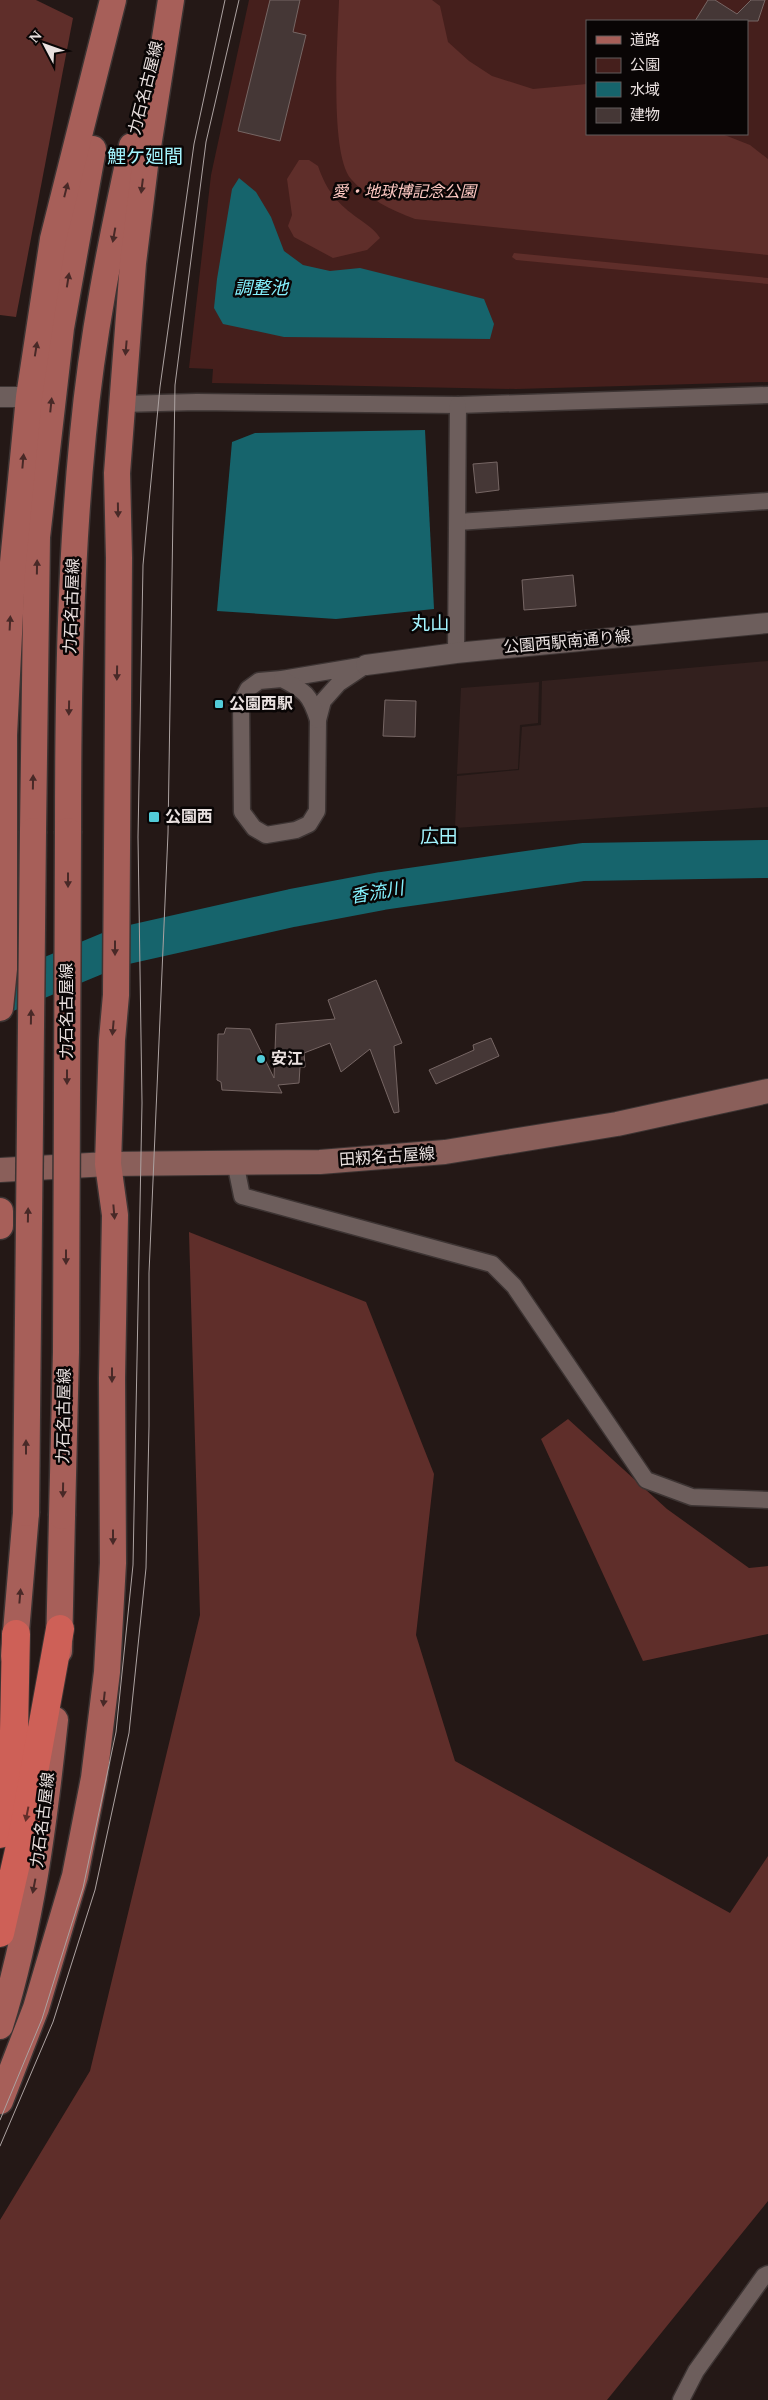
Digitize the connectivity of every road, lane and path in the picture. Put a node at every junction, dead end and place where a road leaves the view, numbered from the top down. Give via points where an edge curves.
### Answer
1 (113, 0) edge
2 (131, 0) edge
3 (170, 0) edge
4 (768, 395) edge
5 (0, 397) edge
6 (28, 397) junction
7 (122, 404) junction
8 (458, 405) junction
9 (768, 502) edge
10 (458, 522) junction
11 (768, 623) edge
12 (456, 653) junction
13 (366, 664) junction
14 (282, 679) junction
15 (318, 720) junction
16 (2, 953) edge
17 (0, 1008) edge
18 (768, 1091) edge
19 (235, 1162) junction
20 (108, 1164) junction
21 (0, 1170) edge
22 (0, 1211) edge
23 (0, 1226) edge
24 (768, 1500) edge
25 (60, 1629) junction
26 (16, 1634) junction
27 (0, 1766) edge
28 (0, 1834) edge
29 (0, 1933) edge
30 (0, 2026) edge
31 (0, 2100) edge
32 (768, 2274) edge
33 (681, 2400) edge

6 -> 1 main road via 53,239
26 -> 2 main road, bridge via 26,1514 37,537 54,373 72,258 89,167
3 -> 7 main road via 133,263
3 -> 25 main road, 力石名古屋線, bridge via 146,80 117,215 83,432 72,570 66,1342
4 - 8 street
5 - 6 street
16 -> 6 main road via 4,735 12,573
7 - 8 street
7 -> 20 main road via 117,473 115,980
8 - 10 street
9 - 10 street
10 - 12 street
11 - 12 street, 公園西駅南通り線
12 - 13 street, 公園西駅南通り線
13 - 14 street
13 - 15 street via 323,701
14 - 15 street via 301,689 312,700
14 - 15 street via 259,680 248,689 241,702 242,812 254,828 266,835 296,830 309,824 317,811
16 - 17 main road
18 - 19 main road, 田籾名古屋線 via 618,1124 445,1152 320,1162
19 - 20 main road, 田籾名古屋線
19 - 24 street via 242,1196 492,1264 514,1286 646,1480 692,1497
20 - 21 main road, 田籾名古屋線
20 -> 31 main road via 115,1215 113,1563 112,1617 103,1706 94,1778 75,1876 36,2008
22 - 23 main road
25 -> 29 highway
25 -> 30 main road, 力石名古屋線 via 56,1712 36,1876
26 - 27 main road
26 - 28 highway via 14,1731
32 - 33 street via 696,2371

